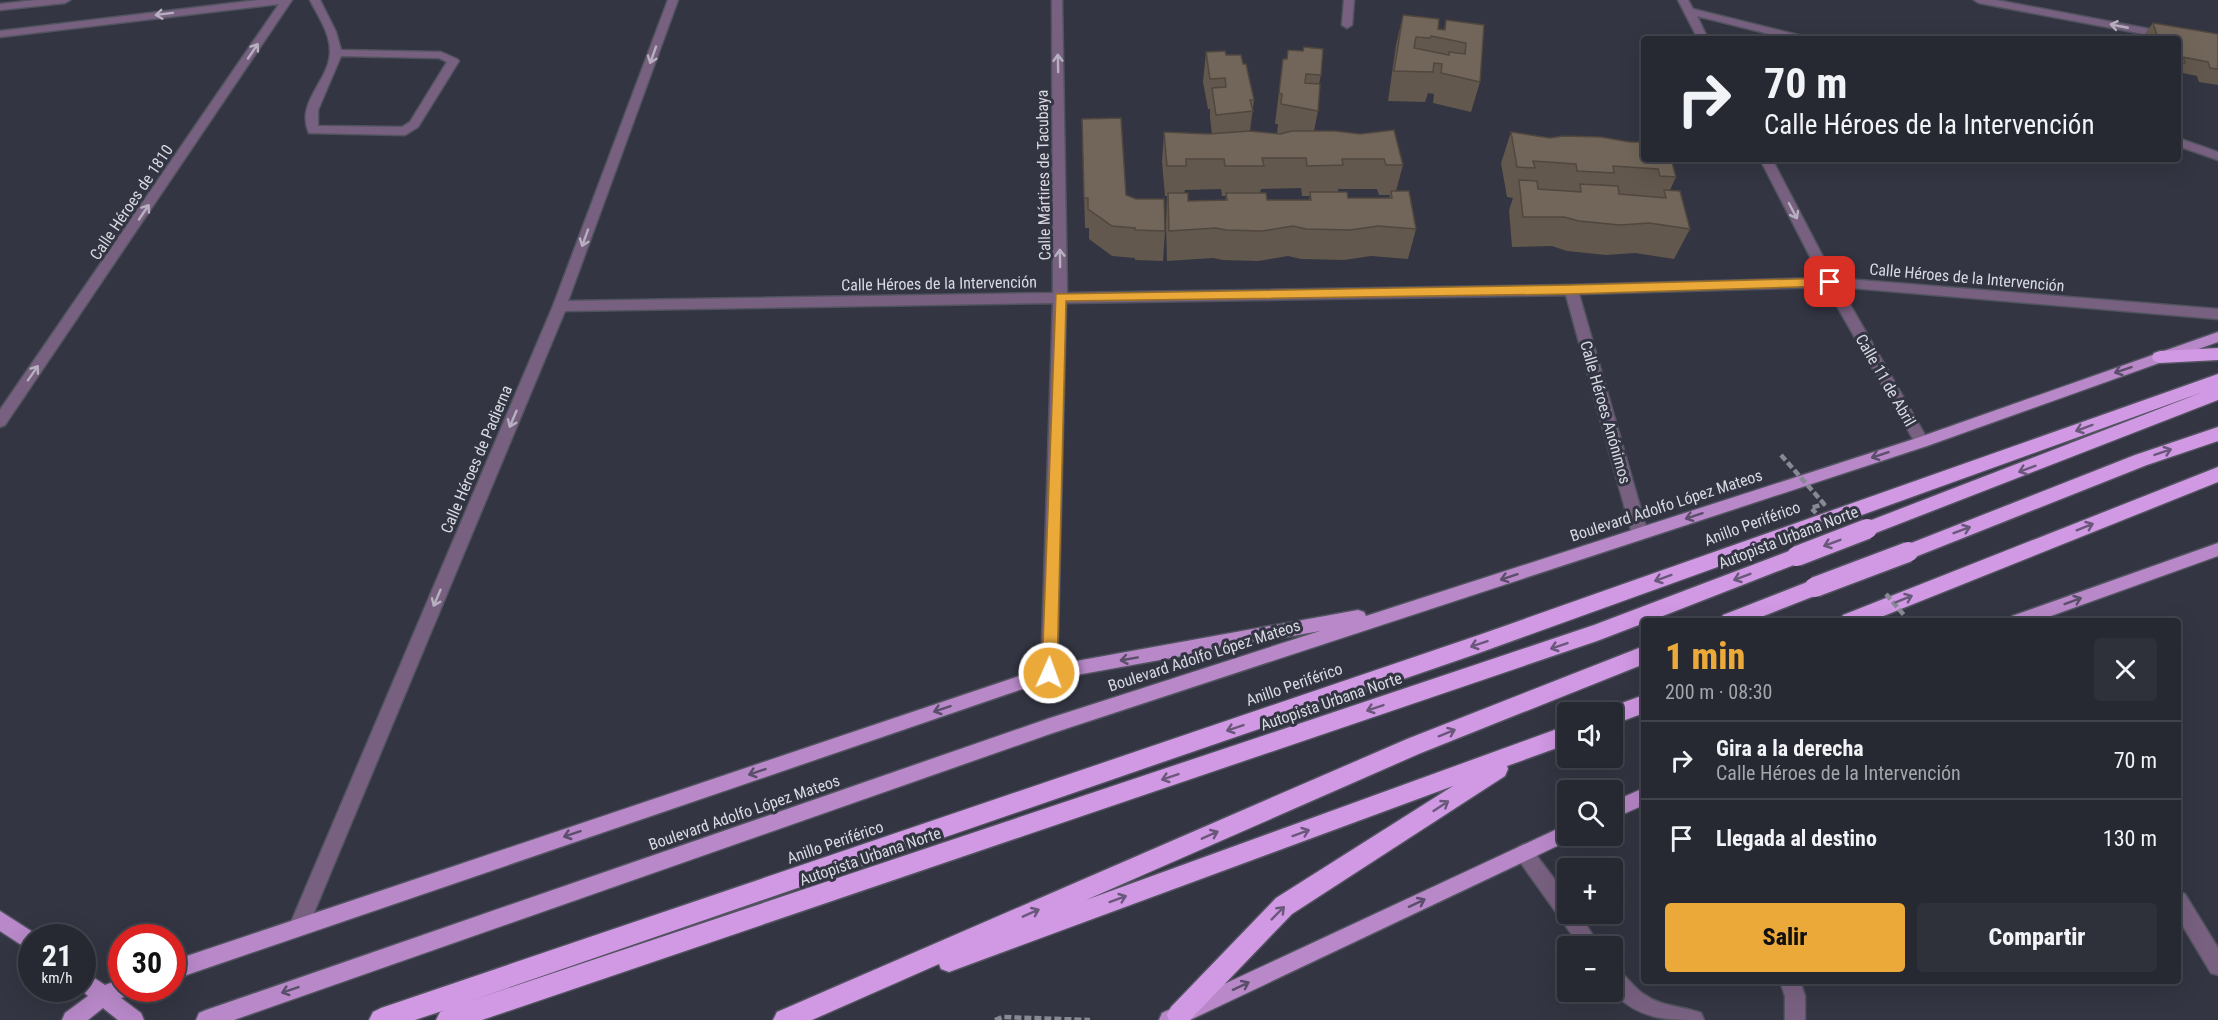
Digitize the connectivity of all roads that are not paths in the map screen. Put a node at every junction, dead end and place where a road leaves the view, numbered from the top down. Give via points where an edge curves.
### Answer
1 (65, 0) edge
2 (188, 0) edge
3 (286, 0) edge
4 (315, 0) edge
5 (673, 0) edge
6 (1058, 0) edge
7 (1349, 0) edge
8 (1683, 0) edge
9 (1979, 0) edge
10 (0, 7) edge
11 (212, 8) junction
12 (1689, 11) junction
13 (1347, 25) dead end
14 (0, 34) edge
15 (1702, 36) edge
16 (1790, 36) edge
17 (2171, 36) edge
18 (336, 53) junction
19 (2181, 143) edge
20 (2218, 156) edge
21 (1768, 162) edge
22 (1830, 282) junction
23 (1571, 290) junction
24 (1060, 297) junction
25 (560, 306) junction
26 (2218, 314) edge
27 (2218, 337) edge
28 (2218, 354) edge
29 (2160, 357) junction
30 (2218, 380) edge
31 (2218, 393) edge
32 (0, 421) edge
33 (2218, 434) edge
34 (1922, 442) junction
35 (2218, 474) edge
36 (1640, 534) junction
37 (2218, 549) edge
38 (1414, 607) junction
39 (1738, 618) edge
40 (1858, 618) edge
41 (2026, 618) edge
42 (1641, 656) edge
43 (1049, 673) junction
44 (1641, 705) edge
45 (1623, 712) edge
46 (1557, 738) edge
47 (1526, 751) junction
48 (1641, 797) edge
49 (1623, 806) edge
50 (1557, 837) edge
51 (1524, 853) junction
52 (1557, 898) edge
53 (2181, 906) edge
54 (0, 920) edge
55 (298, 927) junction
56 (18, 933) edge
57 (186, 966) edge
58 (2218, 966) edge
59 (1791, 984) edge
60 (1623, 988) edge
61 (108, 995) edge
62 (121, 1002) edge
63 (439, 1012) edge
64 (1174, 1018) edge
65 (72, 1020) edge
66 (134, 1020) edge
67 (206, 1020) edge
68 (381, 1020) edge
69 (786, 1020) edge
70 (1694, 1020) edge
71 (1795, 1020) edge

1 - 10 street
2 - 11 street
3 - 11 street
32 -> 3 street, Calle Héroes de 1810
4 - 18 street via 330,29
5 -> 25 street, Calle Héroes de Padierna
24 -> 6 street, Calle Mártires de Tacubaya
7 - 13 street
8 - 12 street
17 -> 9 street
11 -> 14 street
12 - 15 street
12 - 16 street
18 - 18 street via 441,55 453,61 414,124 405,131 313,130 312,110
19 - 20 street
21 -> 22 street, Calle 11 de Abril
22 - 23 street, Calle Héroes de la Intervención
22 - 26 street, Calle Héroes de la Intervención
22 - 34 street, Calle 11 de Abril
23 - 24 street, Calle Héroes de la Intervención
23 - 36 street, Calle Héroes Anónimos
24 - 25 street, Calle Héroes de la Intervención
24 - 43 street, Calle Mártires de Tacubaya
25 -> 55 street, Calle Héroes de Padierna
27 - 29 main road, Boulevard Adolfo López Mateos
28 - 29 highway
29 -> 34 main road, Boulevard Adolfo López Mateos
30 -> 63 highway, Anillo Periférico
31 -> 63 highway, Autopista Urbana Norte, bridge via 1597,633
39 -> 33 highway, bridge via 2140,460
34 -> 36 main road, Boulevard Adolfo López Mateos
40 -> 35 highway
36 -> 38 main road, Boulevard Adolfo López Mateos
41 -> 37 main road
38 -> 43 main road
38 -> 67 main road, Boulevard Adolfo López Mateos via 1050,726
69 -> 42 highway via 1414,746
43 -> 55 main road
44 - 45 highway
46 - 47 highway
64 -> 47 highway via 1284,906
69 -> 47 highway
48 - 49 main road
50 - 51 main road
51 - 52 street
64 -> 51 main road
53 - 58 street
54 - 56 main road
55 - 57 main road
59 - 71 street
60 - 70 street via 1634,1000 1657,1013
61 - 65 main road
62 - 66 main road
63 - 68 highway, Anillo Periférico

